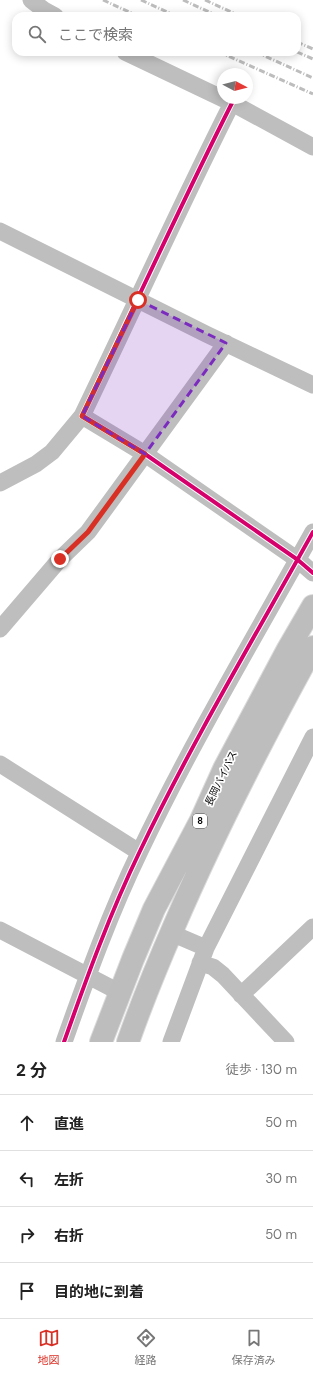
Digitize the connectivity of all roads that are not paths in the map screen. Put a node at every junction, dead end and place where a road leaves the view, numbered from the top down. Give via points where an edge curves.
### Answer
1 (31, 0) edge
2 (48, 12) edge
3 (133, 56) edge
4 (217, 96) edge
5 (231, 104) edge
6 (234, 104) edge
7 (313, 147) edge
8 (0, 231) edge
9 (138, 300) junction
10 (226, 342) junction
11 (313, 385) edge
12 (82, 416) junction
13 (145, 454) junction
14 (0, 483) edge
15 (313, 532) edge
16 (307, 568) edge
17 (313, 606) edge
18 (0, 629) edge
19 (313, 647) edge
20 (313, 737) edge
21 (0, 764) edge
22 (139, 852) junction
23 (313, 927) edge
24 (0, 930) edge
25 (171, 933) junction
26 (203, 956) junction
27 (87, 976) junction
28 (120, 992) junction
29 (241, 995) junction
30 (64, 1042) edge
31 (101, 1042) edge
32 (128, 1042) edge
33 (171, 1042) edge
34 (286, 1042) edge

1 - 2 street
3 - 4 street
5 - 9 street
6 - 7 street
8 - 9 street
9 - 10 street
9 - 12 street
10 - 11 street
10 - 13 street
12 - 13 street
12 - 14 street via 52,452 36,464
13 - 16 street
13 - 18 street via 88,532 60,559
15 - 16 street
16 - 22 street via 188,754
17 - 28 highway, 長岡バイパス / 8 via 224,768 201,820 154,909
19 - 25 highway, 長岡バイパス / 8 via 241,783
20 - 26 street
21 - 22 street
22 - 27 street
23 - 29 street
24 - 27 street
25 - 26 street
25 - 32 highway, 長岡バイパス / 8 via 139,1008
26 - 29 street
26 - 33 street
27 - 28 street
27 - 30 street
28 - 31 highway, 長岡バイパス / 8
29 - 34 street

